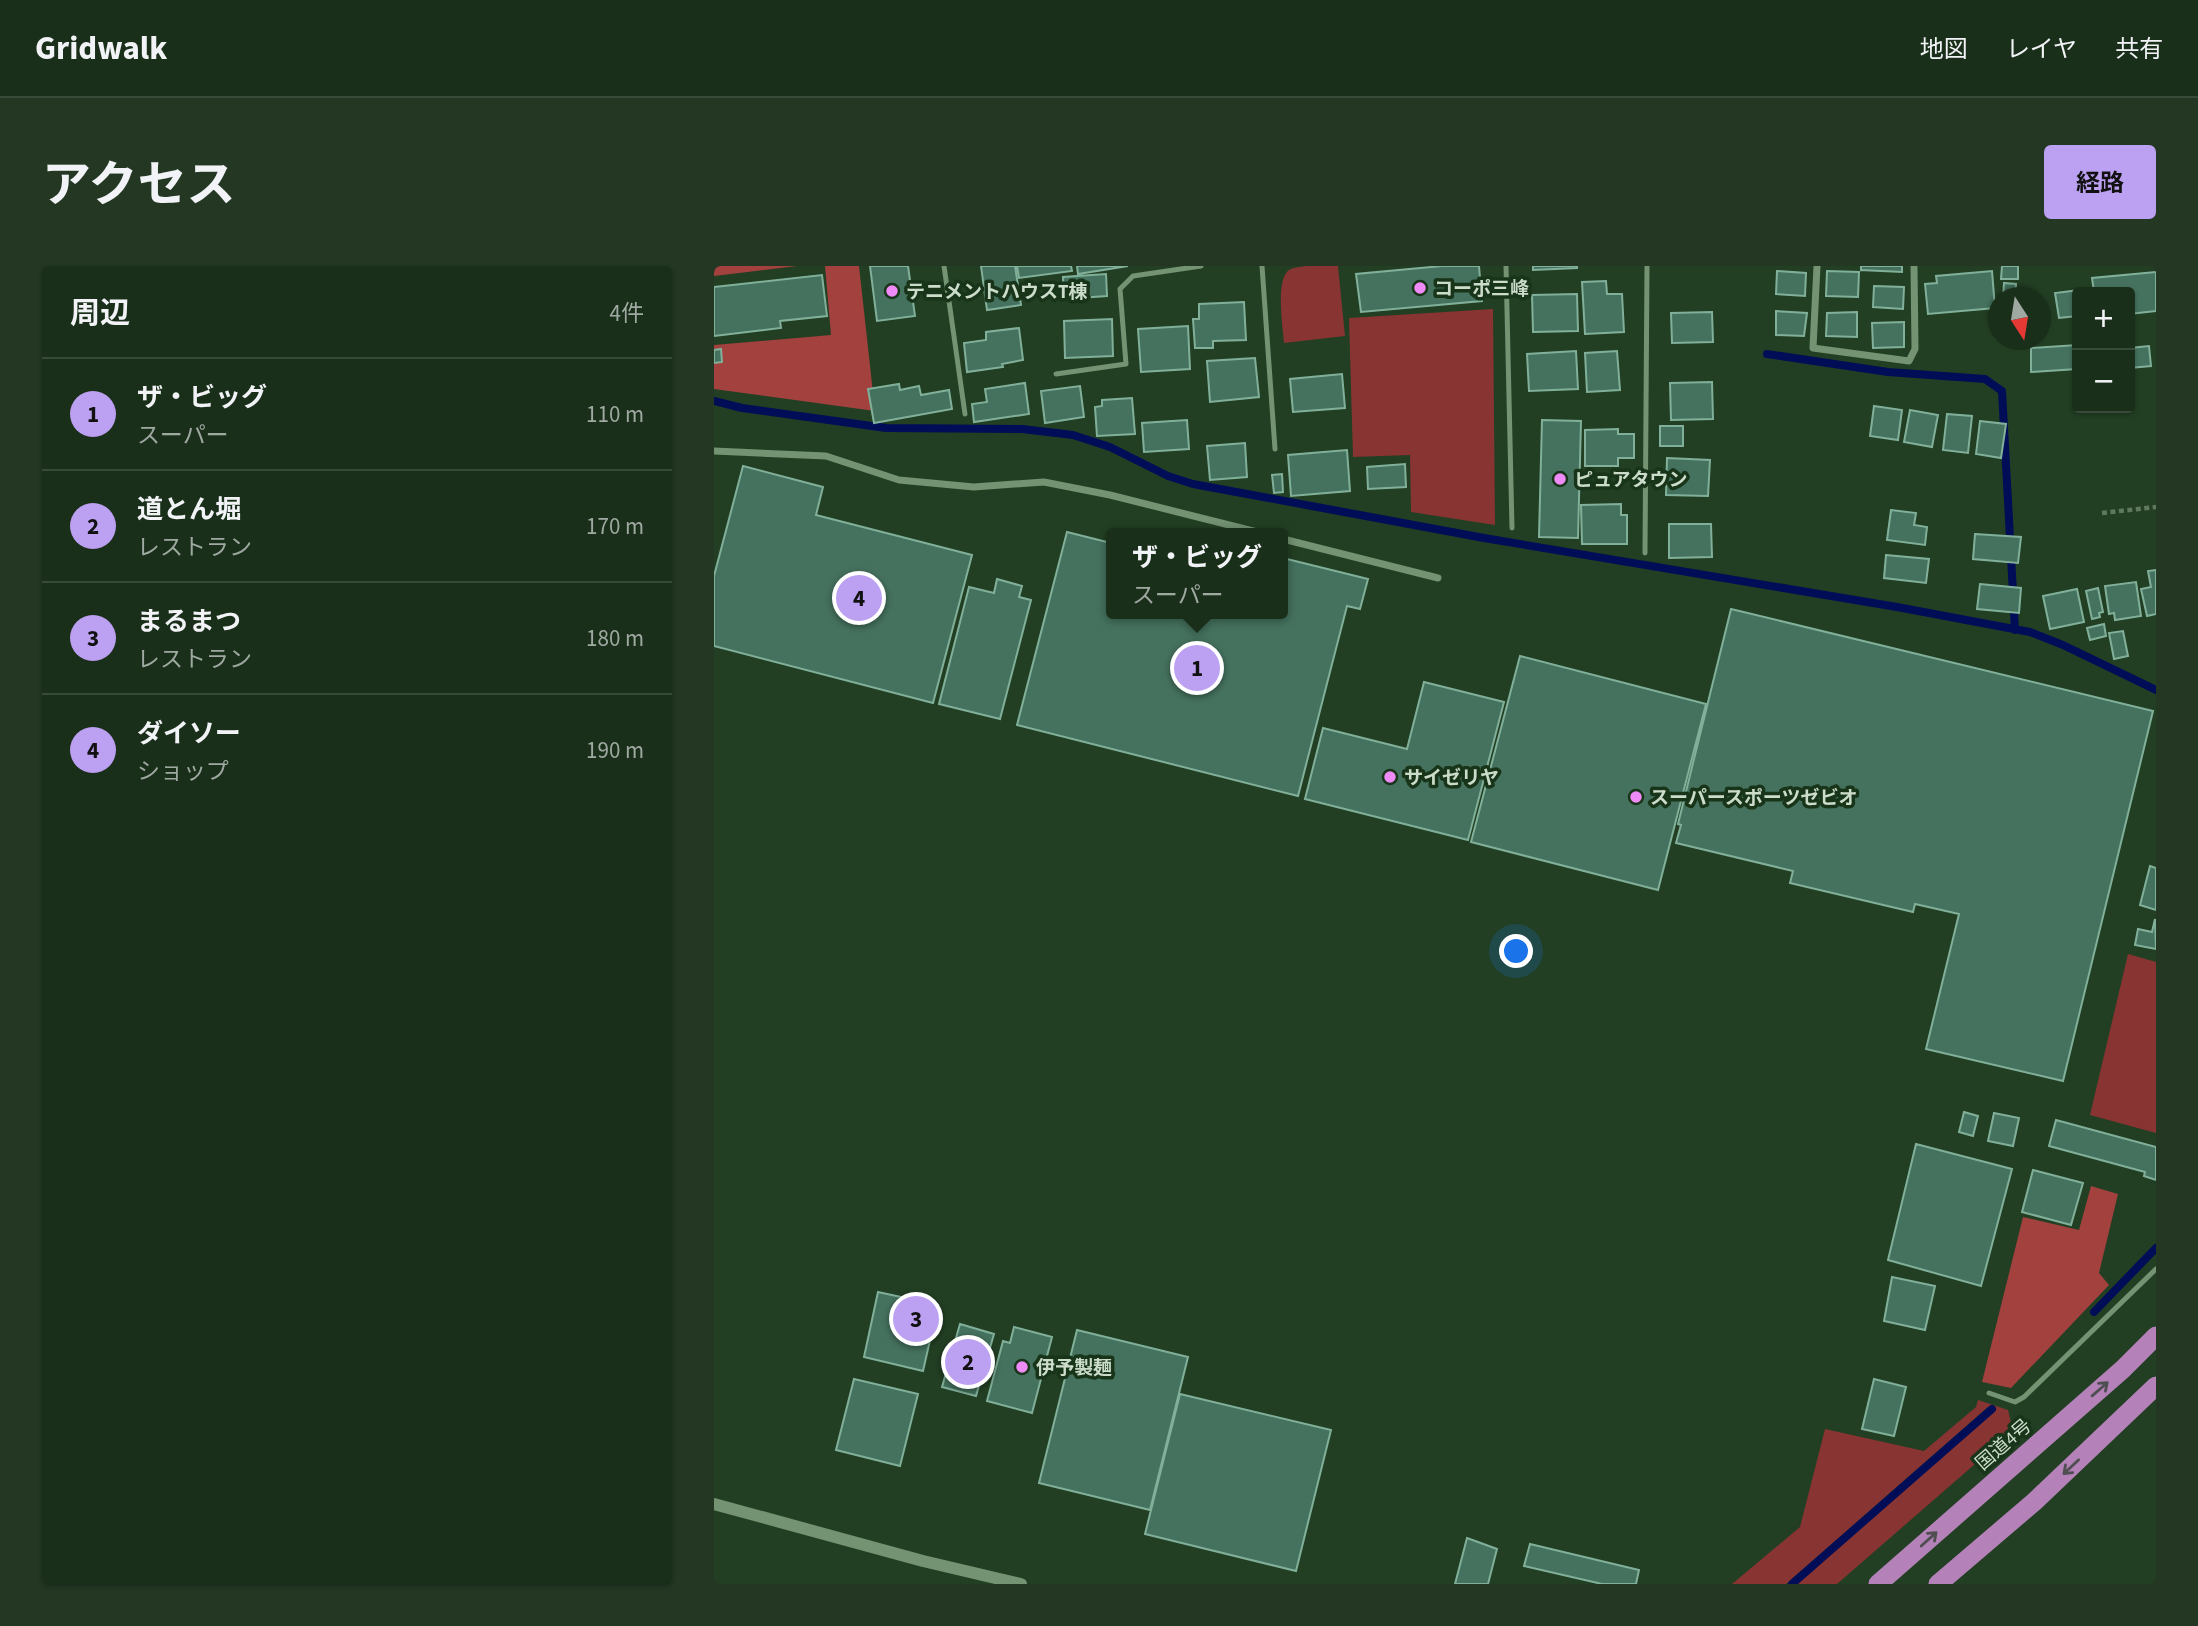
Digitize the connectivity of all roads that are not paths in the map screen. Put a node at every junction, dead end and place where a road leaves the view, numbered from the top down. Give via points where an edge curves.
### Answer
1 (944, 266) edge
2 (1201, 266) edge
3 (1262, 266) edge
4 (1506, 266) edge
5 (1647, 266) edge
6 (1817, 266) edge
7 (1914, 266) edge
8 (1056, 374) dead end
9 (965, 414) dead end
10 (1275, 449) dead end
11 (714, 451) edge
12 (1241, 528) edge
13 (1512, 528) dead end
14 (1288, 540) edge
15 (1645, 553) dead end
16 (1438, 578) dead end
17 (2156, 1269) edge
18 (2156, 1336) edge
19 (2156, 1386) edge
20 (1989, 1393) dead end
21 (714, 1504) edge
22 (1021, 1584) edge
23 (1878, 1584) edge
24 (1938, 1584) edge

1 - 9 lane
2 - 8 lane via 1133,276 1121,289 1126,364
3 - 10 lane
4 - 13 lane
5 - 15 lane
6 - 7 street via 1813,348 1909,361 1915,349
11 - 12 street via 826,456 911,482 974,487 1044,482
14 - 16 street
17 - 20 lane via 2024,1397 2015,1402
23 -> 18 highway, 国道4号
19 -> 24 highway via 2034,1502
21 - 22 street

